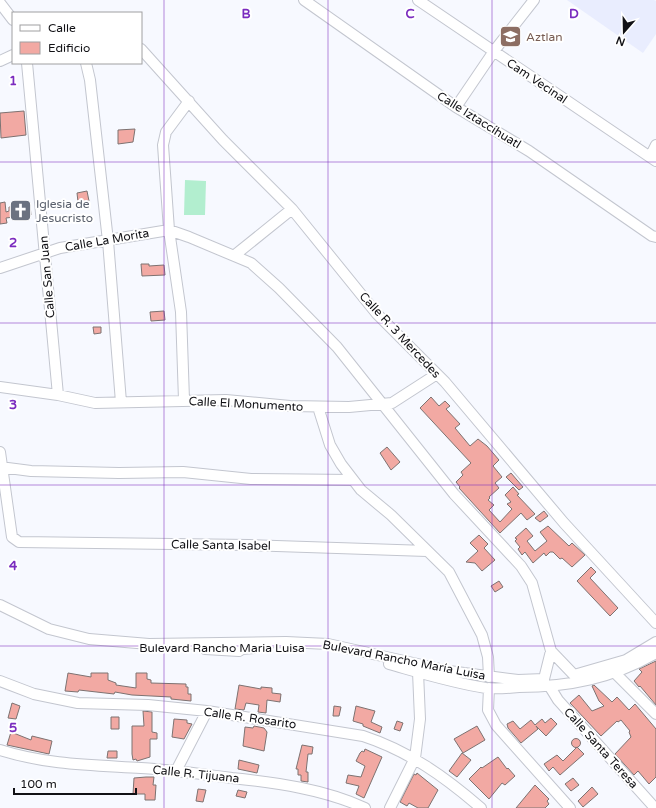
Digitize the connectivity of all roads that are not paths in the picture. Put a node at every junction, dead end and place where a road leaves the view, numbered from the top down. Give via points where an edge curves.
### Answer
1 (304, 0) edge
2 (418, 0) edge
3 (534, 0) edge
4 (0, 3) edge
5 (12, 19) edge
6 (142, 50) edge
7 (494, 52) junction
8 (12, 56) edge
9 (0, 60) edge
10 (27, 64) edge
11 (86, 64) edge
12 (189, 101) junction
13 (456, 107) junction
14 (656, 146) edge
15 (653, 159) edge
16 (292, 209) junction
17 (169, 230) junction
18 (656, 236) edge
19 (108, 241) junction
20 (45, 252) junction
21 (235, 255) junction
22 (0, 268) edge
23 (436, 374) junction
24 (0, 387) edge
25 (58, 395) junction
26 (184, 400) junction
27 (121, 402) junction
28 (382, 405) junction
29 (318, 408) junction
30 (0, 452) edge
31 (1, 467) edge
32 (353, 480) junction
33 (427, 551) junction
34 (0, 605) edge
35 (0, 612) edge
36 (656, 623) edge
37 (656, 642) edge
38 (551, 651) junction
39 (656, 653) edge
40 (418, 672) junction
41 (615, 673) junction
42 (489, 677) junction
43 (0, 681) edge
44 (550, 687) junction
45 (489, 688) junction
46 (208, 711) junction
47 (656, 714) edge
48 (0, 750) edge
49 (415, 758) junction
50 (176, 771) junction
51 (365, 808) edge
52 (390, 808) edge
53 (480, 808) edge
54 (570, 808) edge
55 (655, 808) edge

1 - 13 street, Calle Iztaccíhuatl
2 - 7 street, Cam Vecinal
3 - 7 street
4 - 5 street
6 - 12 street, Calle R. 3 Mercedes
7 - 13 street
7 - 15 street, Cam Vecinal
8 - 9 street
10 - 20 street, Calle San Juan
11 - 19 street
12 - 16 street, Calle R. 3 Mercedes via 223,140
12 - 17 street via 166,132 162,145
13 - 18 street, Calle Iztaccíhuatl via 529,151 652,236
14 - 15 street
16 - 21 street
16 - 23 street, Calle R. 3 Mercedes via 377,314
17 - 19 street, Calle La Morita
17 - 21 street
17 - 26 street via 181,312
19 - 20 street, Calle La Morita
19 - 27 street
20 - 22 street, Calle La Morita
20 - 25 street, Calle San Juan
21 - 28 street via 251,263 279,288 337,347
23 - 28 street, Calle El Monumento via 392,403
23 - 36 street, Calle R. 3 Mercedes via 564,522
24 - 25 street, Calle El Monumento
25 - 27 street, Calle El Monumento via 95,403
26 - 27 street, Calle El Monumento
26 - 29 street, Calle El Monumento via 226,400
28 - 29 street, Calle El Monumento
28 - 38 street via 454,494 529,577
29 - 32 street via 330,445
30 - 31 street
31 - 32 street via 39,471 183,472 251,479
31 - 33 street, Calle Santa Isabel via 12,536 19,542 249,545
32 - 33 street
33 - 42 street via 448,572 482,635 488,657
34 - 42 street, Bulevard Rancho María Luisa via 49,629 89,639 149,644 328,644 449,671
35 - 40 street, Bulevard Rancho Maria Luisa via 62,640 100,646 239,651 312,648 337,651
37 - 38 street via 626,660 574,675
38 - 42 street, Bulevard Rancho María Luisa via 544,679
39 - 41 street, Bulevard Rancho Maria Luisa
40 - 45 street, Bulevard Rancho Maria Luisa
40 - 49 street via 420,719
41 - 44 street, Bulevard Rancho Maria Luisa
41 - 47 street
43 - 46 street, Calle R. Rosarito via 34,694 78,703 148,705
44 - 45 street, Bulevard Rancho Maria Luisa
44 - 55 street, Calle Santa Teresa via 558,700
45 - 54 street via 488,710 492,719
46 - 49 street, Calle R. Rosarito via 363,736
46 - 50 street
48 - 50 street, Calle R. Tijuana via 53,763
49 - 52 street
49 - 53 street, Calle R. Rosarito via 448,780
50 - 51 street, Calle R. Tijuana via 322,792 344,798

